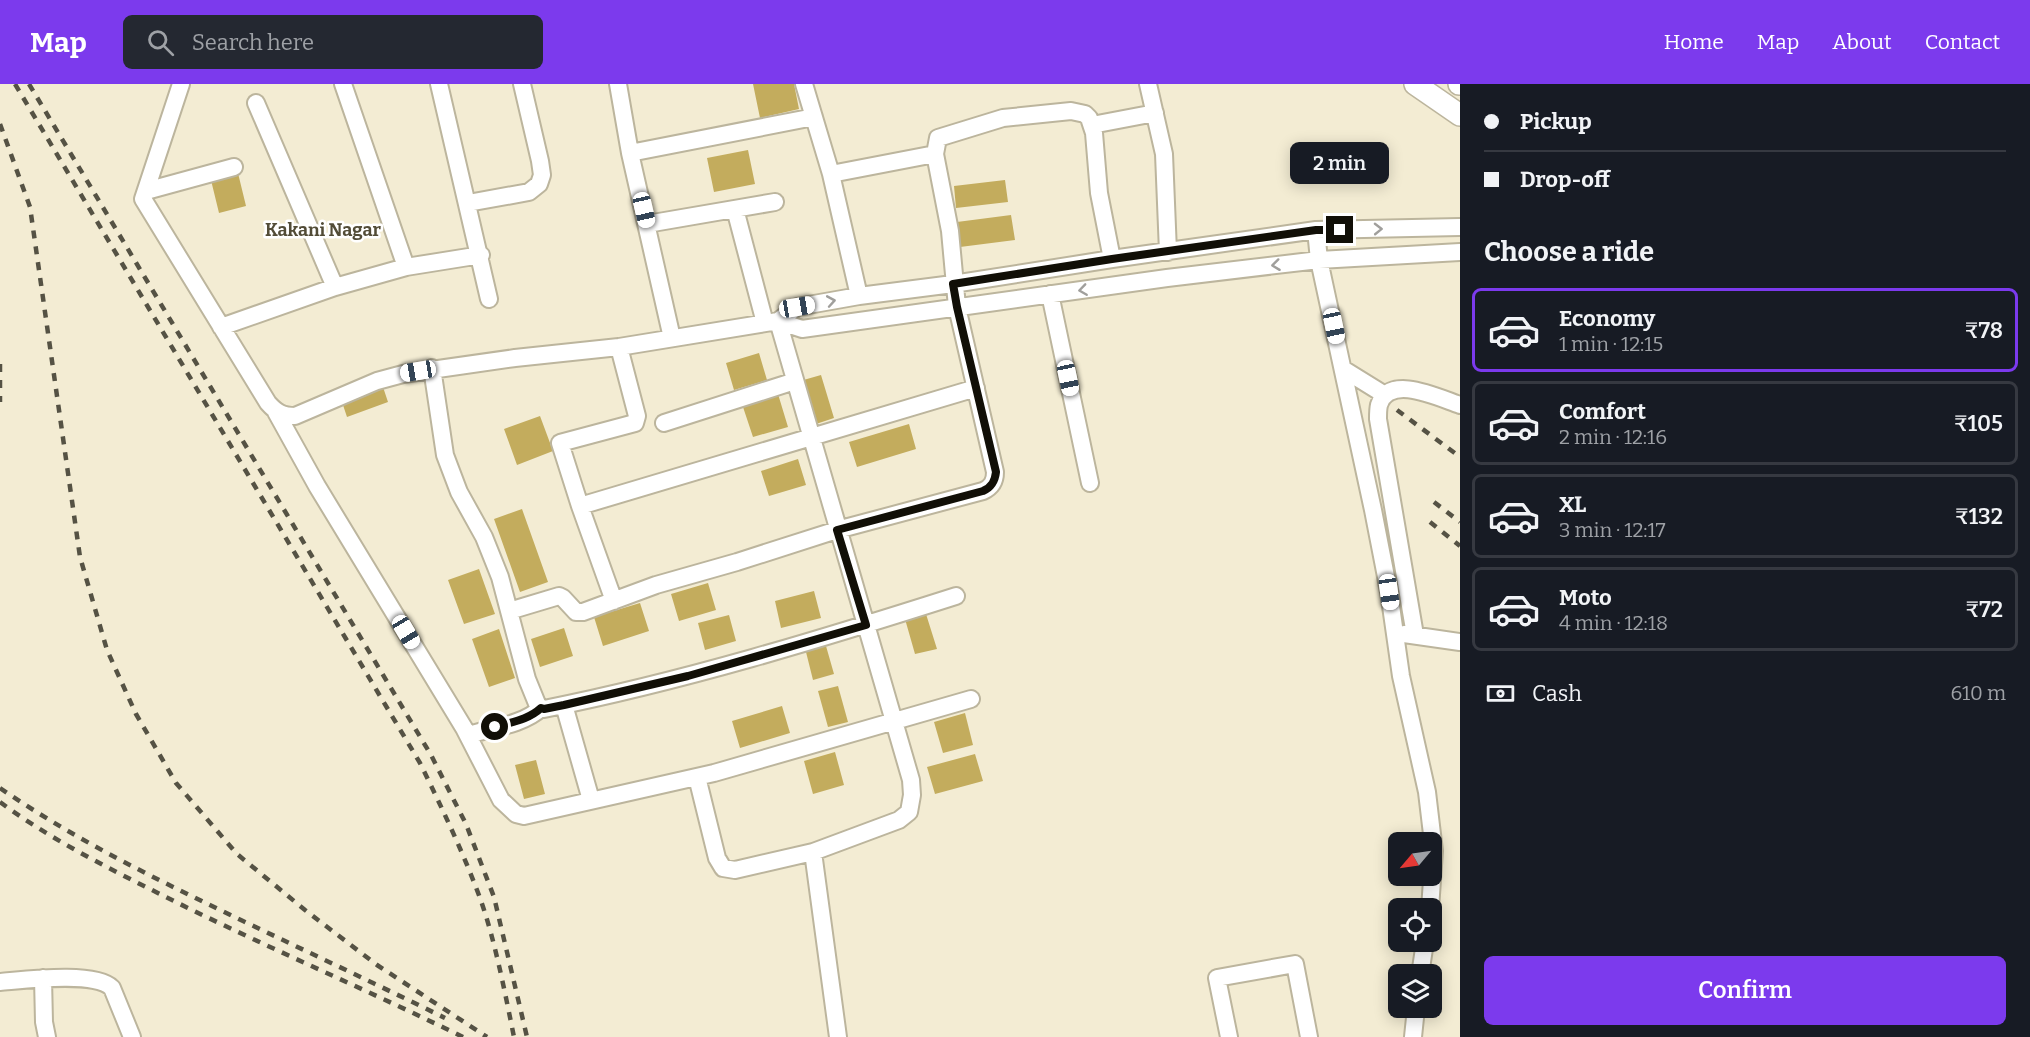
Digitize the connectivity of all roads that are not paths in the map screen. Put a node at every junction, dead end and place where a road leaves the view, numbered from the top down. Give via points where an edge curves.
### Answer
1 (181, 84) edge
2 (342, 84) edge
3 (439, 84) edge
4 (522, 84) edge
5 (618, 84) edge
6 (804, 84) edge
7 (1148, 84) edge
8 (1415, 84) edge
9 (256, 103) dead end
10 (1155, 113) junction
11 (1460, 115) edge
12 (814, 117) junction
13 (1092, 125) junction
14 (630, 153) junction
15 (935, 154) junction
16 (234, 167) dead end
17 (831, 174) junction
18 (146, 191) junction
19 (776, 202) dead end
20 (468, 203) junction
21 (735, 209) junction
22 (647, 224) junction
23 (1460, 227) edge
24 (1316, 230) junction
25 (1168, 252) junction
26 (1460, 252) edge
27 (481, 255) junction
28 (1112, 259) junction
29 (1319, 260) junction
30 (406, 267) junction
31 (953, 284) junction
32 (335, 288) junction
33 (1050, 294) junction
34 (859, 296) junction
35 (489, 299) dead end
36 (957, 307) junction
37 (772, 322) junction
38 (221, 327) junction
39 (672, 338) junction
40 (619, 347) junction
41 (432, 369) junction
42 (1343, 369) junction
43 (795, 381) junction
44 (976, 388) junction
45 (1385, 395) junction
46 (1460, 405) edge
47 (276, 412) junction
48 (664, 423) dead end
49 (810, 437) junction
50 (1090, 483) dead end
51 (579, 506) junction
52 (837, 530) junction
53 (956, 596) dead end
54 (614, 601) junction
55 (509, 611) junction
56 (866, 625) junction
57 (1395, 633) junction
58 (1415, 635) junction
59 (1460, 642) edge
60 (971, 699) dead end
61 (564, 705) junction
62 (541, 708) junction
63 (895, 721) junction
64 (468, 735) junction
65 (697, 777) junction
66 (591, 800) junction
67 (813, 852) junction
68 (1431, 898) edge
69 (43, 978) junction
70 (0, 982) edge
71 (1415, 1018) edge
72 (47, 1037) edge
73 (132, 1037) edge
74 (838, 1037) edge
75 (1228, 1037) edge
76 (1309, 1037) edge
77 (1413, 1037) edge

1 - 18 street
2 - 30 street
3 - 20 street
4 - 20 street via 540,161 542,175 538,184 529,192
5 - 14 street
6 - 12 street
7 - 10 street
8 - 11 main road
9 - 32 street
10 - 13 street
10 - 25 street via 1164,154
12 - 14 street
12 - 17 street
13 - 15 street via 1085,114 1071,111 1003,118 938,138
13 - 28 street via 1099,193
14 - 22 street
15 - 17 street
15 - 31 street via 950,231
16 - 18 street
17 - 34 street
18 - 38 street via 143,199
19 - 21 street
20 - 27 street
21 - 22 street
21 - 37 street
22 - 39 street
24 -> 23 street
24 - 25 street
24 - 29 street
25 - 28 street
26 - 29 street
27 - 30 street
27 - 35 street
28 - 31 street
29 -> 33 street
29 - 42 street
30 - 32 street
31 - 34 street
31 - 36 street
32 - 38 street
33 - 36 street
33 - 50 street
37 -> 34 street via 797,307
36 - 37 street via 802,329
36 - 44 street
37 - 39 street
37 - 43 street
38 - 47 street
39 - 40 street
40 - 41 street
40 - 51 street via 637,416 630,426 560,443
41 - 47 street via 377,381 295,416
41 - 55 street via 444,455 484,537
42 - 45 street
42 - 57 street via 1376,520
43 - 48 street
43 - 49 street
44 - 49 street
44 - 52 street via 996,472 991,486
45 - 46 street via 1399,388
45 - 58 street via 1378,419
47 - 64 street
49 - 51 street
49 - 52 street
51 - 54 street
52 - 54 street
52 - 56 street
53 - 56 street
54 - 55 street via 576,612 559,597
55 - 62 street via 527,679
56 - 61 street via 688,676
56 - 63 street
57 - 58 street
57 - 68 street via 1427,792 1434,851
58 - 59 street
60 - 63 street
61 - 62 street
61 - 66 street
62 - 64 street via 522,720
63 - 65 street
63 - 67 street via 910,780 909,812 880,829
64 - 66 street via 501,800 516,814 524,816
65 - 66 street
65 - 67 street via 717,858 723,868 735,870
67 - 74 street
69 - 70 street
69 - 72 street
69 - 73 street via 106,982
71 - 77 street
75 - 76 street via 1217,978 1295,964

